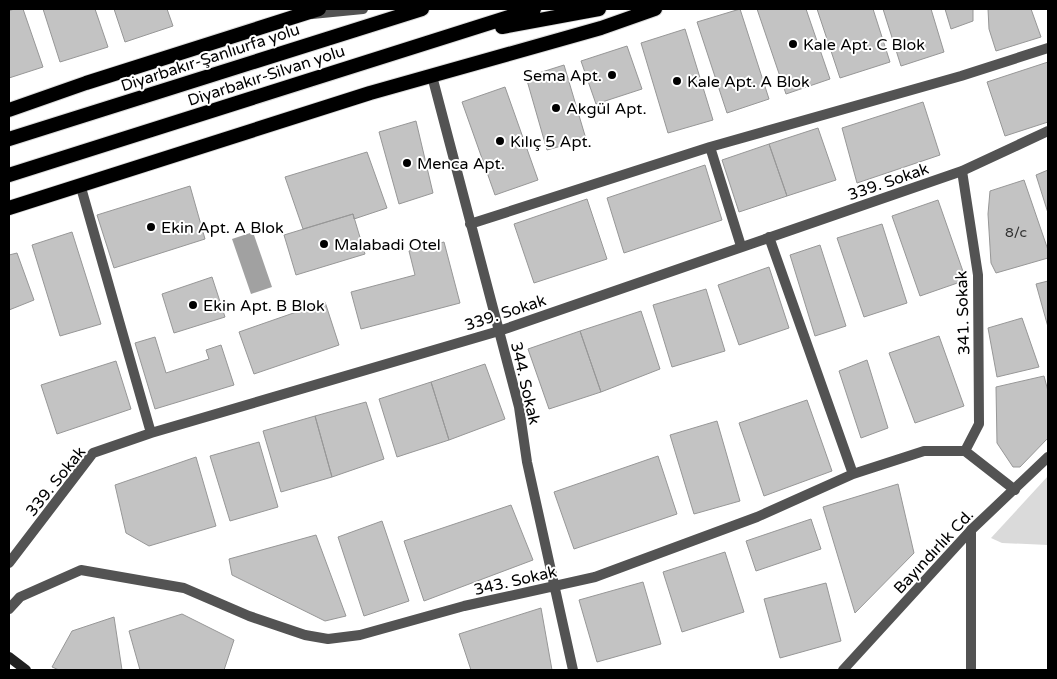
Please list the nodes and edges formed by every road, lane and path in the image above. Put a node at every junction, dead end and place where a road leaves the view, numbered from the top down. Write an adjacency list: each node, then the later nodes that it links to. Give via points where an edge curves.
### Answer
1 (319, 9): 7 (highway)
2 (363, 9): 7 (street)
3 (422, 9): 13 (highway, Diyarbakır-Şanlıurfa yolu)
4 (534, 9): 8 (highway, Diyarbakır-Silvan yolu)
5 (599, 9): 8 (highway)
6 (655, 9): 10 (highway, via 601,28)
7 (296, 16): 11 (highway)
8 (442, 38): 16 (highway, Diyarbakır-Silvan yolu)
9 (1048, 48): 14 (street)
10 (432, 76): 17 (highway); 19 (street, 344. Sokak)
11 (9, 110)
12 (1048, 131): 15 (street, 339. Sokak)
13 (9, 139)
14 (710, 147): 19 (street); 21 (street)
15 (962, 171): 20 (street, 339. Sokak); 24 (street, 341. Sokak, via 978,275 979,424)
16 (9, 175)
17 (80, 184): 18 (highway); 23 (street)
18 (9, 208)
19 (470, 224): 22 (street, 344. Sokak)
20 (768, 236): 21 (street, 339. Sokak); 26 (street)
21 (740, 246): 22 (street, 339. Sokak)
22 (499, 331): 23 (street, 339. Sokak); 30 (street, 344. Sokak, via 518,407)
23 (151, 434): 29 (street, 339. Sokak, via 93,453)
24 (966, 451): 26 (street, 343. Sokak, via 924,451); 27 (street)
25 (1048, 457): 27 (street, Bayındırlık Cd.)
26 (853, 474): 30 (street, 343. Sokak, via 757,517 595,577)
27 (1015, 490): 28 (street, Bayındırlık Cd.)
28 (971, 530): 35 (street, Bayındırlık Cd.); 36 (street)
29 (9, 563)
30 (553, 586): 31 (street, 343. Sokak, via 464,606 360,635 328,639 305,635 249,616 184,588 81,570 20,597); 34 (street, 344. Sokak)
31 (9, 609)
32 (9, 657): 33 (main road)
33 (26, 670)
34 (573, 670)
35 (843, 670)
36 (971, 670)

